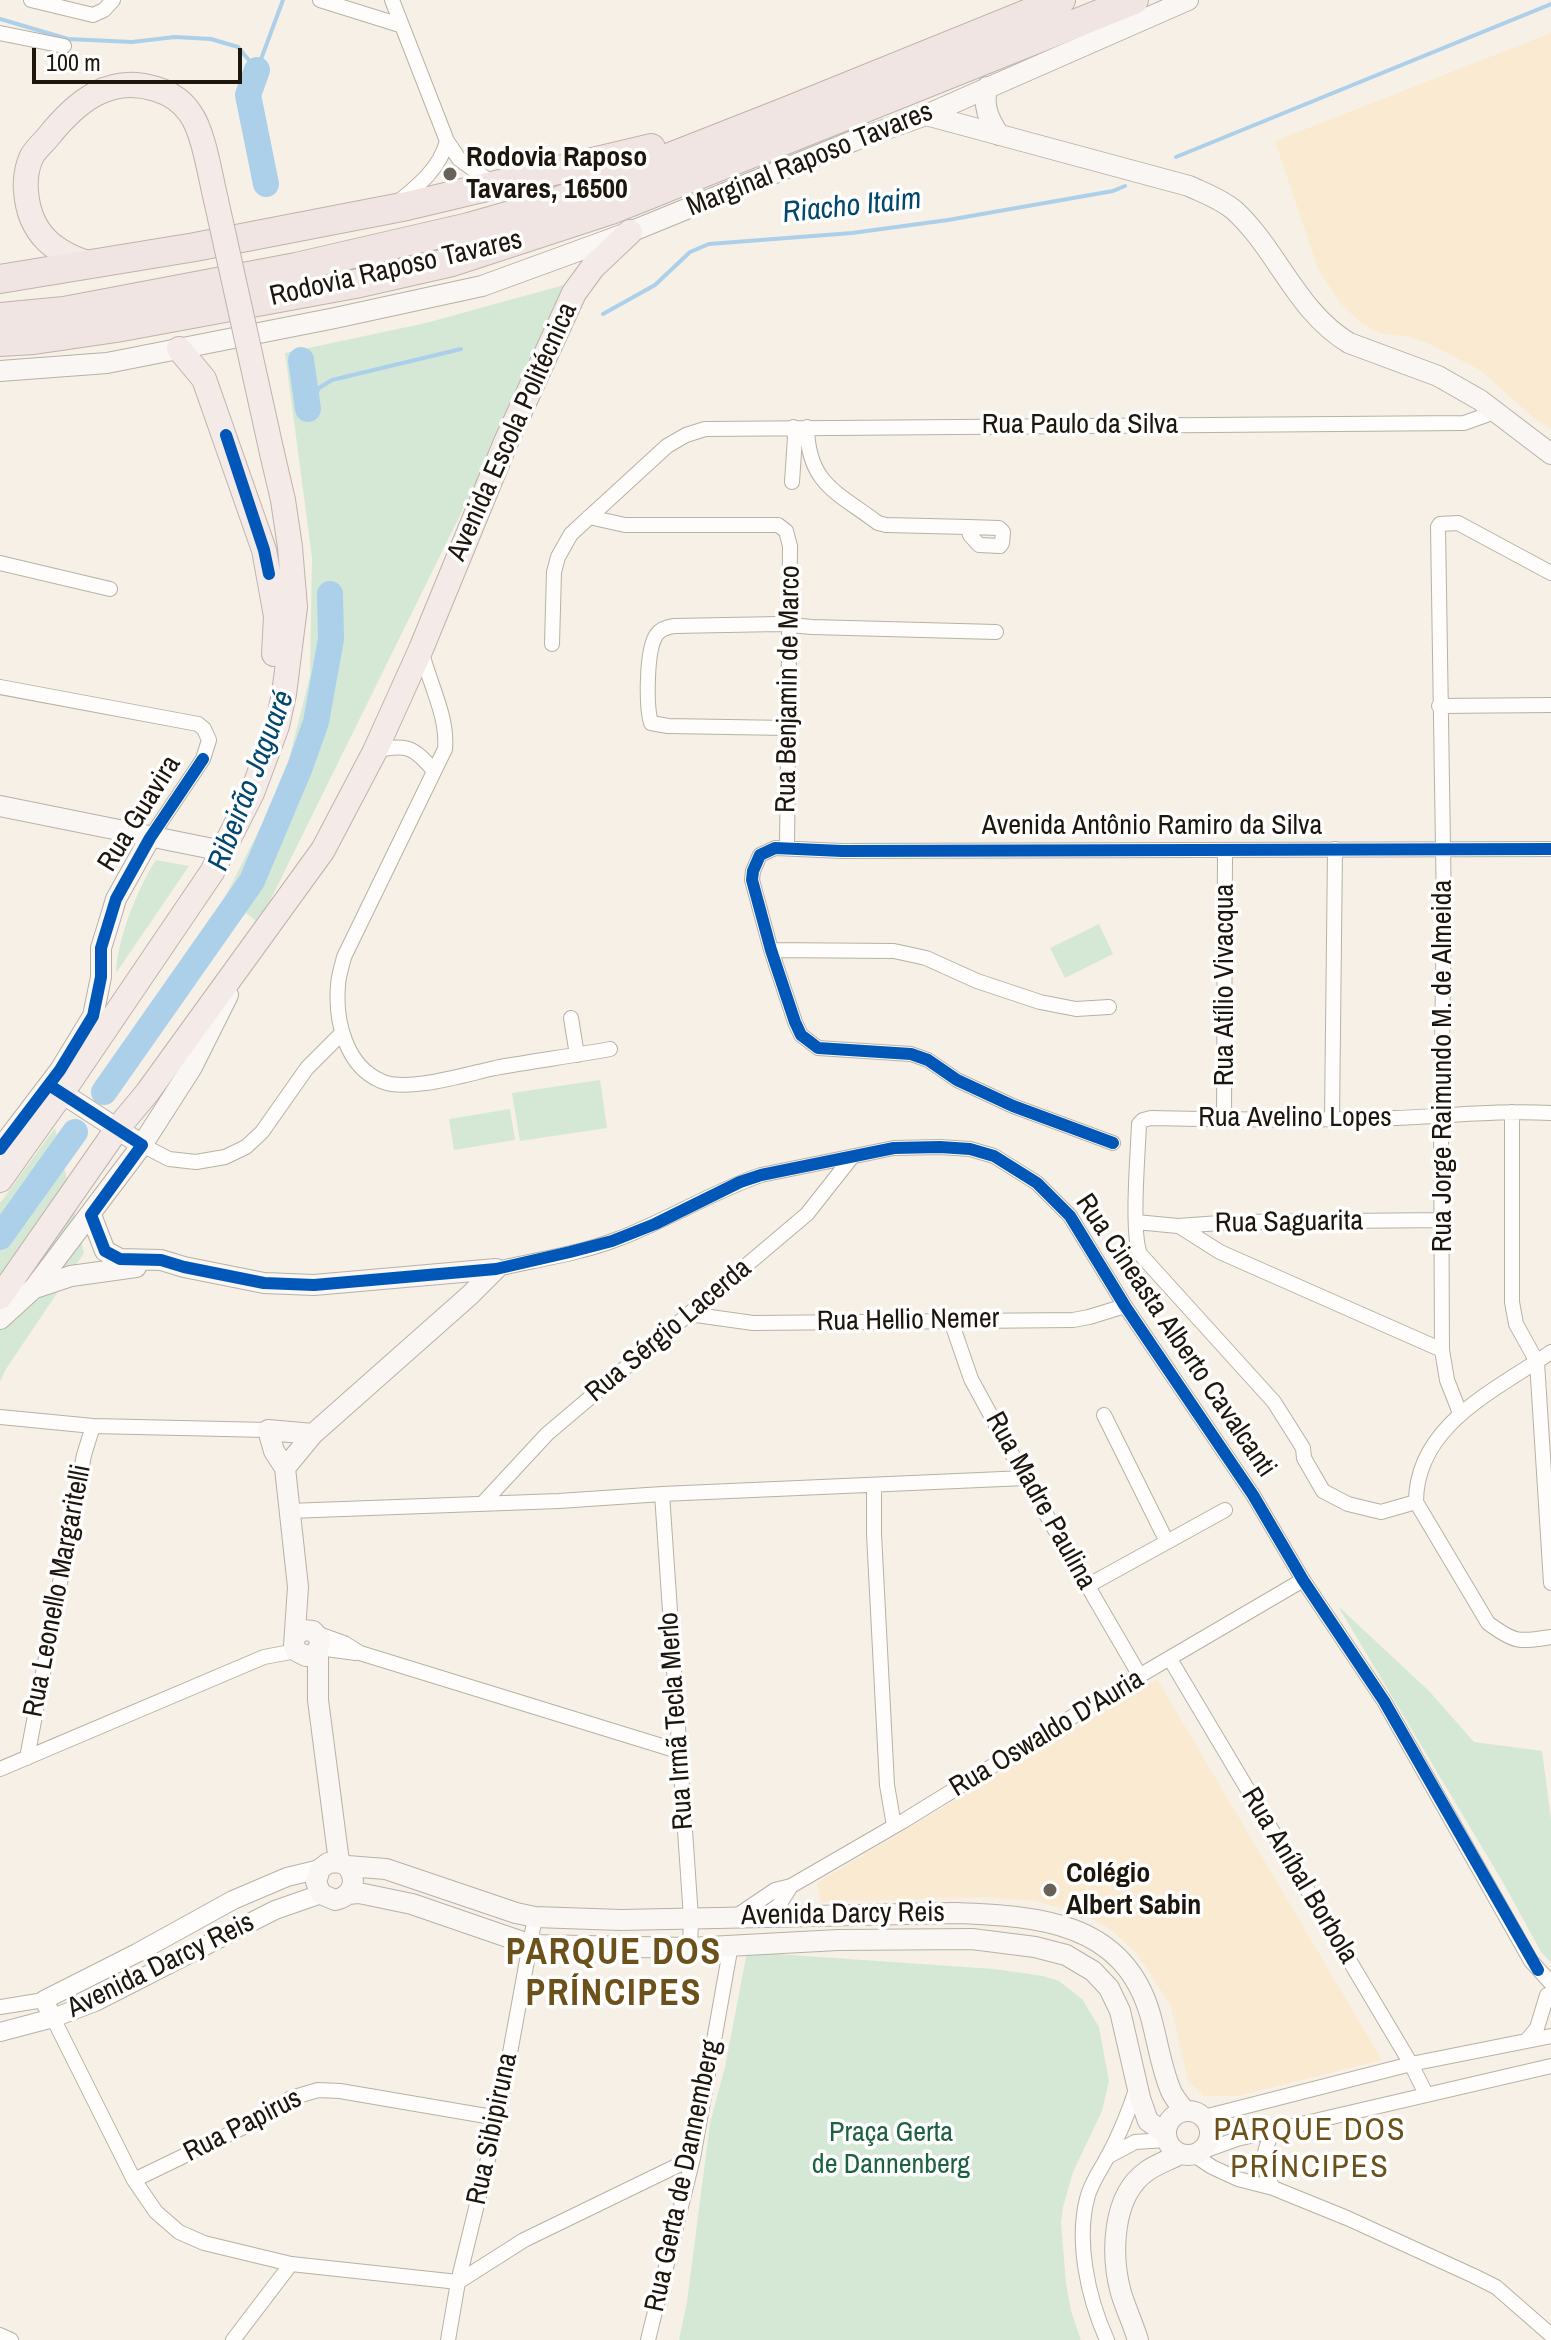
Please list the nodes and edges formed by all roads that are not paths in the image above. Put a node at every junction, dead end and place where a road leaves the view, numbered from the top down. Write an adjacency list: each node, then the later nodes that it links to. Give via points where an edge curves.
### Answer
1 (31, 0): 7 (street, via 93,15)
2 (320, 0): 8 (street)
3 (392, 0): 8 (street)
4 (1061, 0): 12 (highway, Rodovia Raposo Tavares)
5 (1134, 0): 22 (highway, Rodovia Raposo Tavares, via 611,210 452,262 116,328)
6 (1188, 0): 11 (main road, Marginal Raposo Tavares)
7 (109, 5)
8 (400, 25): 15 (street)
9 (0, 33): 10 (street)
10 (64, 46)
11 (987, 87): 13 (main road, Marginal Raposo Tavares); 14 (main road, via 985,107)
12 (787, 111): 16 (highway); 21 (highway, Rodovia Raposo Tavares, via 553,203 469,227 166,292)
13 (926, 115): 14 (main road); 18 (main road, Marginal Raposo Tavares)
14 (999, 135): 25 (main road, via 1189,186 1221,201 1249,227 1309,307 1339,337 1438,376)
15 (447, 141): 16 (street, via 459,159); 17 (street, via 436,167)
16 (495, 185): 17 (highway)
17 (393, 208): 19 (highway)
18 (630, 232): 23 (main road, Marginal Raposo Tavares, via 482,286); 37 (highway, Avenida Escola Politécnica, via 574,293)
19 (94, 265): 20 (highway); 41 (highway, bridge, via 52,247 34,227 25,180 32,157 61,120 91,95 117,84 169,93 190,113 202,141 290,547 295,607)
20 (0, 279)
21 (0, 317)
22 (0, 342)
23 (179, 349): 24 (main road, Marginal Raposo Tavares, via 107,363); 41 (highway, via 204,379 264,550 276,616 271,687)
24 (0, 371)
25 (1495, 412): 26 (street, Rua Paulo da Silva, via 1464,423); 27 (main road)
26 (800, 427): 28 (street); 29 (street, Rua Paulo da Silva, via 705,429 686,435); 30 (street, via 816,472 878,523)
27 (1551, 454)
28 (792, 482)
29 (589, 517): 34 (street, Rua Benjamin de Marco, via 625,525 778,525 790,546); 36 (street, Rua Paulo da Silva, via 558,557)
30 (968, 527)
31 (0, 563): 33 (street)
32 (1551, 573): 40 (street, Rua Jorge Raimundo M. de Almeida, via 1458,523 1440,524)
33 (110, 589)
34 (789, 626): 35 (street); 42 (street, Rua Benjamin de Marco); 42 (street, via 666,628 654,641 648,688 649,718 657,725)
35 (996, 632)
36 (552, 644)
37 (421, 649): 43 (highway, Avenida Escola Politécnica); 44 (street, via 447,736)
38 (0, 687): 46 (street, Rua Guavira, via 204,729 209,740 203,759)
39 (1551, 705): 40 (street)
40 (1439, 706): 49 (street, Rua Jorge Raimundo M. de Almeida)
41 (277, 726): 52 (highway)
42 (788, 728): 47 (street, Rua Benjamin de Marco)
43 (375, 751): 44 (street, via 412,749); 54 (highway, Avenida Escola Politécnica, via 323,850)
44 (434, 771): 57 (street, via 344,957 338,985)
45 (0, 806): 46 (main road)
46 (150, 838): 52 (main road); 60 (main road, Rua Guavira, via 113,909 101,948 93,1016)
47 (787, 848): 51 (street, Avenida Antônio Ramiro da Silva); 53 (street, Avenida Antônio Ramiro da Silva, via 766,851 757,859 752,880)
48 (1335, 849): 49 (street, Avenida Antônio Ramiro da Silva); 51 (street, Avenida Antônio Ramiro da Silva); 64 (street)
49 (1443, 849): 50 (street, Avenida Antônio Ramiro da Silva); 63 (street, Rua Jorge Raimundo M. de Almeida)
50 (1551, 849)
51 (1225, 850): 65 (street, Rua Atílio Vivacqua)
52 (223, 851): 60 (highway)
53 (771, 950): 55 (street, via 894,951 1040,1002 1076,1009); 68 (street, via 801,1035 818,1048 911,1054 1013,1106)
54 (251, 952): 66 (highway, Avenida Escola Politécnica, via 147,1093); 69 (main road, Avenida Escola Politécnica, via 192,1067)
55 (1109, 1007)
56 (571, 1018): 59 (street)
57 (342, 1033): 59 (street, via 354,1059 369,1073 399,1085); 69 (street, via 307,1068 246,1147 196,1162 169,1159)
58 (610, 1049): 59 (street)
59 (577, 1055)
60 (63, 1094): 66 (main road); 67 (main road, Rua Guavira); 72 (highway)
61 (1512, 1112): 62 (street, Rua Avelino Lopes); 63 (street, Rua Avelino Lopes); 87 (street, via 1512,1302 1516,1324)
62 (1551, 1113)
63 (1441, 1115): 64 (street, Rua Avelino Lopes); 74 (street, Rua Jorge Raimundo M. de Almeida)
64 (1332, 1119): 65 (street, Rua Avelino Lopes)
65 (1224, 1120): 75 (street, Rua Avelino Lopes, via 1151,1118 1139,1124)
66 (112, 1125): 69 (main road); 71 (main road, via 123,1148); 80 (highway, Avenida Escola Politécnica)
67 (2, 1143)
68 (1113, 1143)
69 (142, 1145): 71 (main road, Avenida Escola Politécnica)
70 (852, 1157): 78 (street, Rua Cineasta Alberto Cavalcanti, via 761,1175 612,1241); 81 (street, Rua Cineasta Alberto Cavalcanti, via 912,1146 970,1149 994,1156 1037,1183 1065,1209); 82 (street, Rua Sérgio Lacerda, via 807,1214)
71 (121, 1173): 73 (main road, Avenida Escola Politécnica)
72 (0, 1180)
73 (91, 1215): 77 (main road, Rua Cineasta Alberto Cavalcanti, via 105,1251 120,1259 161,1260); 79 (main road, Avenida Escola Politécnica)
74 (1443, 1220): 76 (street, Rua Saguarita); 85 (street, Rua Jorge Raimundo M. de Almeida)
75 (1136, 1222): 76 (street, Rua Saguarita); 98 (street, via 1140,1254 1274,1402 1323,1491 1381,1512)
76 (1178, 1226): 85 (street, via 1220,1252)
77 (184, 1267): 78 (main road, Rua Cineasta Alberto Cavalcanti, via 288,1285); 79 (main road, Rua Cineasta Alberto Cavalcanti, via 134,1267 71,1276)
78 (496, 1269): 93 (main road)
79 (34, 1288): 83 (main road, Avenida Escola Politécnica)
80 (0, 1297)
81 (1125, 1306): 84 (street, Rua Hellio Nemer, via 1073,1320); 103 (street, Rua Cineasta Alberto Cavalcanti, via 1253,1495)
82 (689, 1314): 84 (street, Rua Hellio Nemer, via 753,1323); 99 (street, Rua Sérgio Lacerda, via 547,1434)
83 (0, 1319)
84 (951, 1321): 95 (street, Rua Madre Paulina, via 971,1379)
85 (1442, 1350): 88 (street, Rua Jorge Raimundo M. de Almeida)
86 (1551, 1352): 87 (street)
87 (1537, 1362): 88 (street); 104 (street)
88 (1460, 1413): 98 (street, via 1434,1441 1423,1463)
89 (1104, 1415): 102 (street)
90 (0, 1417): 91 (street)
91 (93, 1426): 92 (street); 111 (street, Rua Leonello Margaritelli)
92 (268, 1430): 93 (main road); 94 (main road)
93 (313, 1434): 94 (main road)
94 (285, 1468): 101 (main road)
95 (1025, 1478): 96 (street); 105 (street, Rua Madre Paulina)
96 (874, 1485): 97 (street); 113 (street, via 887,1785)
97 (662, 1494): 99 (street); 110 (street, Rua Irmã Tecla Merlo)
98 (1416, 1502): 106 (street, via 1488,1623 1520,1642)
99 (483, 1503): 101 (street)
100 (1225, 1510): 102 (street)
101 (289, 1511): 107 (main road)
102 (1167, 1542): 105 (street)
103 (1303, 1580): 108 (street, Rua Oswaldo D'Auria); 127 (street, Rua Cineasta Alberto Cavalcanti, via 1384,1701)
104 (1551, 1583)
105 (1087, 1586): 109 (street, Rua Madre Paulina)
106 (1551, 1637)
107 (308, 1643): 110 (street, via 360,1653); 111 (street); 114 (main road)
108 (1170, 1659): 109 (street, Rua Oswaldo D'Auria); 135 (street, Rua Aníbal Borbola)
109 (1140, 1676): 113 (street, Rua Oswaldo D'Auria)
110 (678, 1751): 121 (street, Rua Irmã Tecla Merlo)
111 (27, 1758): 112 (street)
112 (0, 1769)
113 (894, 1826): 115 (street, Rua Oswaldo D'Auria)
114 (335, 1866): 116 (main road, via 316,1882); 117 (main road, via 352,1872); 118 (main road, Avenida Darcy Reis, via 386,1869); 125 (street, Avenida Darcy Reis, via 287,1877 233,1900)
115 (791, 1886): 119 (street, Rua Oswaldo D'Auria, via 775,1890); 120 (street, Rua Oswaldo D'Auria)
116 (321, 1894): 117 (main road, via 335,1900); 126 (street, Avenida Darcy Reis, via 275,1910)
117 (348, 1894): 122 (main road, Avenida Darcy Reis, via 412,1904)
118 (535, 1917): 121 (main road, Avenida Darcy Reis); 122 (street, Rua Sibipiruna)
119 (735, 1917): 120 (main road, Avenida Darcy Reis); 121 (main road, Avenida Darcy Reis); 123 (main road, Rua Gerta de Dannemberg)
120 (763, 1917): 138 (main road, Avenida Darcy Reis, via 998,1914 1084,1933 1109,1948 1131,1972 1144,1995 1171,2092)
121 (691, 1918): 124 (street, Rua Irmã Tecla Merlo)
122 (531, 1945): 124 (main road, Avenida Darcy Reis); 139 (street, Rua Sibipiruna)
123 (731, 1945): 124 (main road, Avenida Darcy Reis); 136 (main road, Avenida Darcy Reis, via 972,1939 1066,1955 1109,1988); 143 (street, Rua Gerta de Dannemberg)
124 (690, 1948)
125 (122, 1961): 126 (street, via 115,1977); 128 (street, Avenida Darcy Reis)
126 (117, 1991): 130 (street, Avenida Darcy Reis)
127 (1550, 1993): 133 (street)
128 (44, 2000): 129 (street, Avenida Darcy Reis); 130 (street)
129 (0, 2007)
130 (53, 2018): 131 (street, Avenida Darcy Reis); 144 (street)
131 (0, 2032)
132 (1551, 2036): 133 (street)
133 (1527, 2040): 135 (street)
134 (1551, 2063): 137 (street)
135 (1411, 2064): 137 (street, Rua Aníbal Borbola); 138 (street)
136 (1138, 2084): 141 (main road, Avenida Darcy Reis, via 1148,2121); 142 (street)
137 (1426, 2094): 140 (street)
138 (1195, 2114): 141 (main road, via 1169,2121); 141 (main road, via 1211,2131 1210,2139)
139 (498, 2118): 144 (street, Rua Papirus, via 318,2090 291,2098 250,2124); 147 (street, Rua Sibipiruna)
140 (1273, 2130): 141 (street); 145 (street, via 1263,2160)
141 (1181, 2147): 142 (street, via 1135,2142); 145 (street, via 1238,2179); 155 (main road, via 1145,2172 1121,2209 1116,2260)
142 (1107, 2157): 154 (street, via 1089,2194 1084,2229 1096,2313)
143 (693, 2158): 147 (street, via 524,2240); 153 (street, Rua Gerta de Dannemberg)
144 (134, 2180): 146 (street, via 156,2212 179,2232)
145 (1273, 2188): 149 (street, via 1496,2287)
146 (291, 2264): 147 (street); 151 (street)
147 (458, 2282): 152 (street, Rua Sibipiruna)
148 (0, 2335): 150 (street)
149 (1551, 2335)
150 (11, 2340)
151 (233, 2340)
152 (448, 2340)
153 (648, 2340)
154 (1107, 2340)
155 (1138, 2340)

